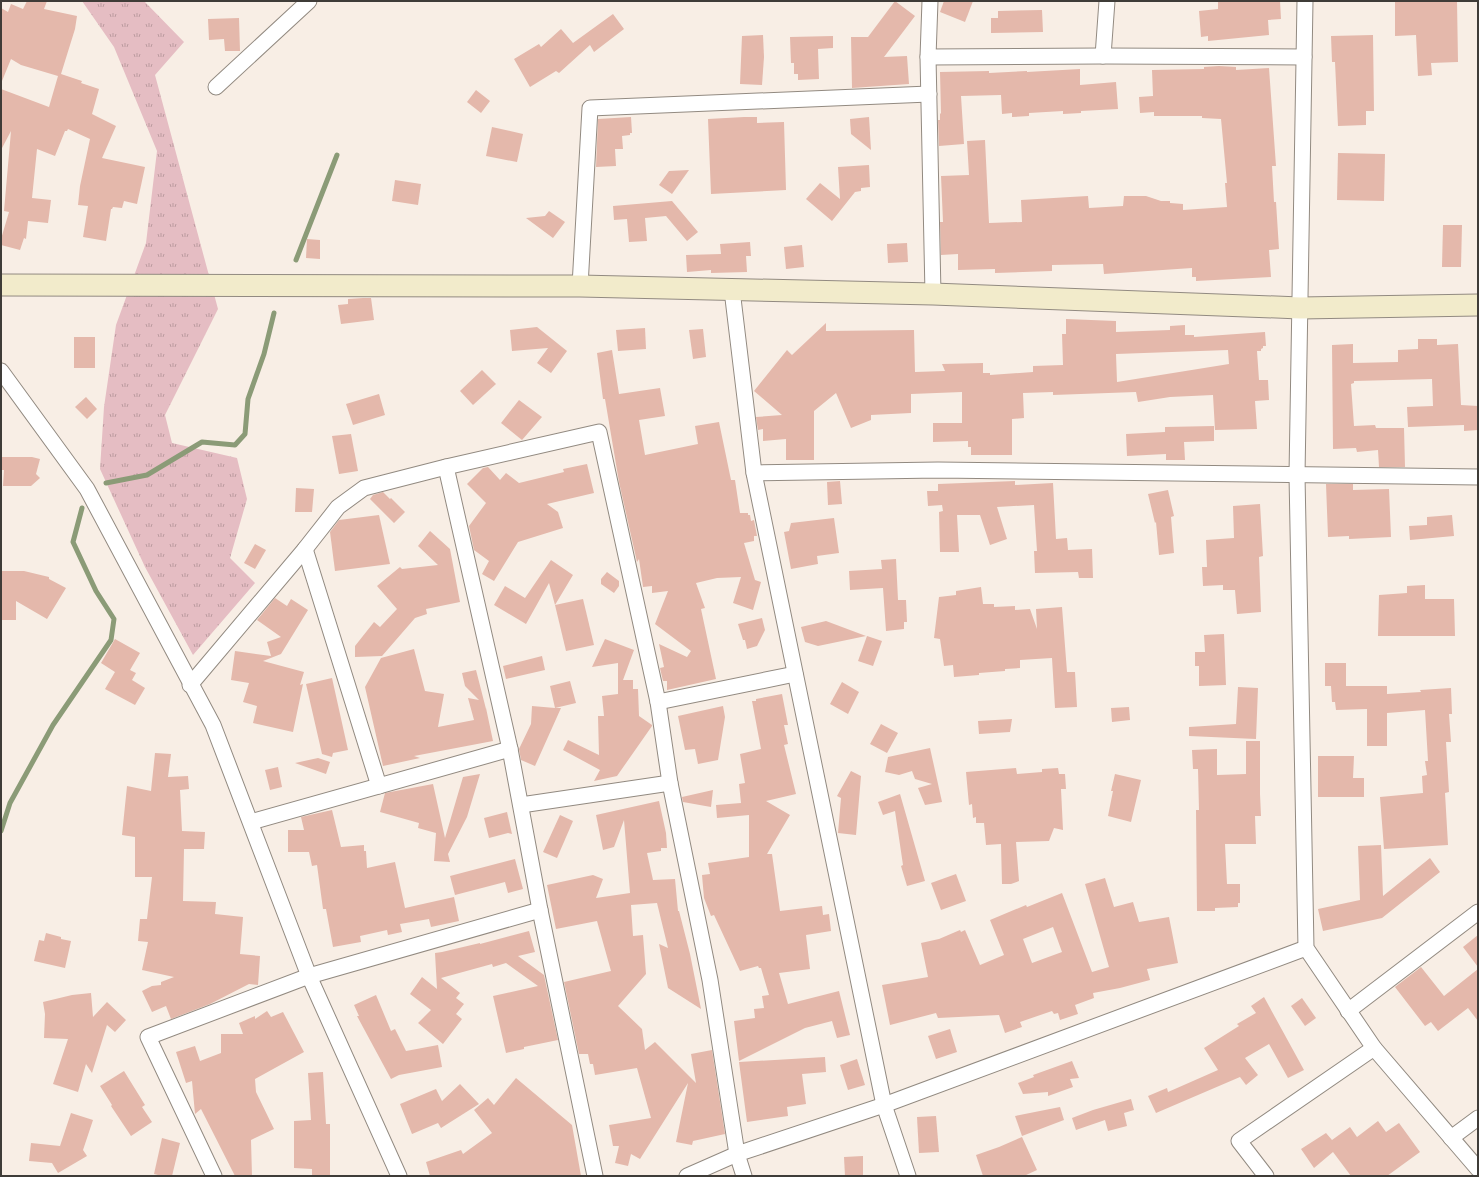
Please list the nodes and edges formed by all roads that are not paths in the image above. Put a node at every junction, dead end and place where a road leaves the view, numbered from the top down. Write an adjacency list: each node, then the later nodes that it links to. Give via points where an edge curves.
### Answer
1 (309, 1): 8 (street)
2 (930, 1): 6 (street)
3 (1107, 1): 5 (street)
4 (1304, 1): 7 (street)
5 (1103, 56): 6 (street); 7 (street)
6 (928, 57): 9 (street)
7 (1304, 57): 15 (street)
8 (216, 87)
9 (929, 94): 11 (street, via 590,108); 13 (street)
10 (1, 285): 11 (street)
11 (580, 286): 12 (street)
12 (732, 290): 13 (street); 18 (street)
13 (933, 294): 15 (street)
14 (1478, 306): 15 (street)
15 (1300, 308): 19 (street)
16 (1, 371): 23 (street, via 87,489)
17 (446, 467): 21 (street, via 364,488 338,507); 24 (street, via 599,432); 25 (street)
18 (754, 473): 19 (street, via 938,470); 22 (street)
19 (1297, 475): 20 (street); 32 (street)
20 (1478, 477)
21 (305, 549): 23 (street); 27 (street)
22 (795, 674): 24 (street); 36 (street)
23 (190, 685): 29 (street, via 213,725)
24 (658, 702): 26 (street)
25 (510, 749): 27 (street); 28 (street)
26 (670, 783): 28 (street); 39 (street, via 710,980)
27 (379, 786): 29 (street)
28 (521, 805): 30 (street)
29 (250, 822): 33 (street)
30 (540, 910): 33 (street); 43 (street)
31 (1478, 912): 34 (street)
32 (1306, 948): 34 (street); 36 (street)
33 (309, 976): 41 (street, via 148,1037); 42 (street)
34 (1348, 1011): 35 (street)
35 (1374, 1048): 38 (street); 47 (street, via 1239,1141)
36 (884, 1105): 39 (street); 46 (street)
37 (1478, 1118): 38 (street)
38 (1451, 1138): 40 (street)
39 (737, 1154): 44 (street); 45 (street)
40 (1478, 1169)
41 (214, 1176)
42 (399, 1176)
43 (595, 1176)
44 (687, 1176)
45 (744, 1176)
46 (908, 1176)
47 (1266, 1176)

